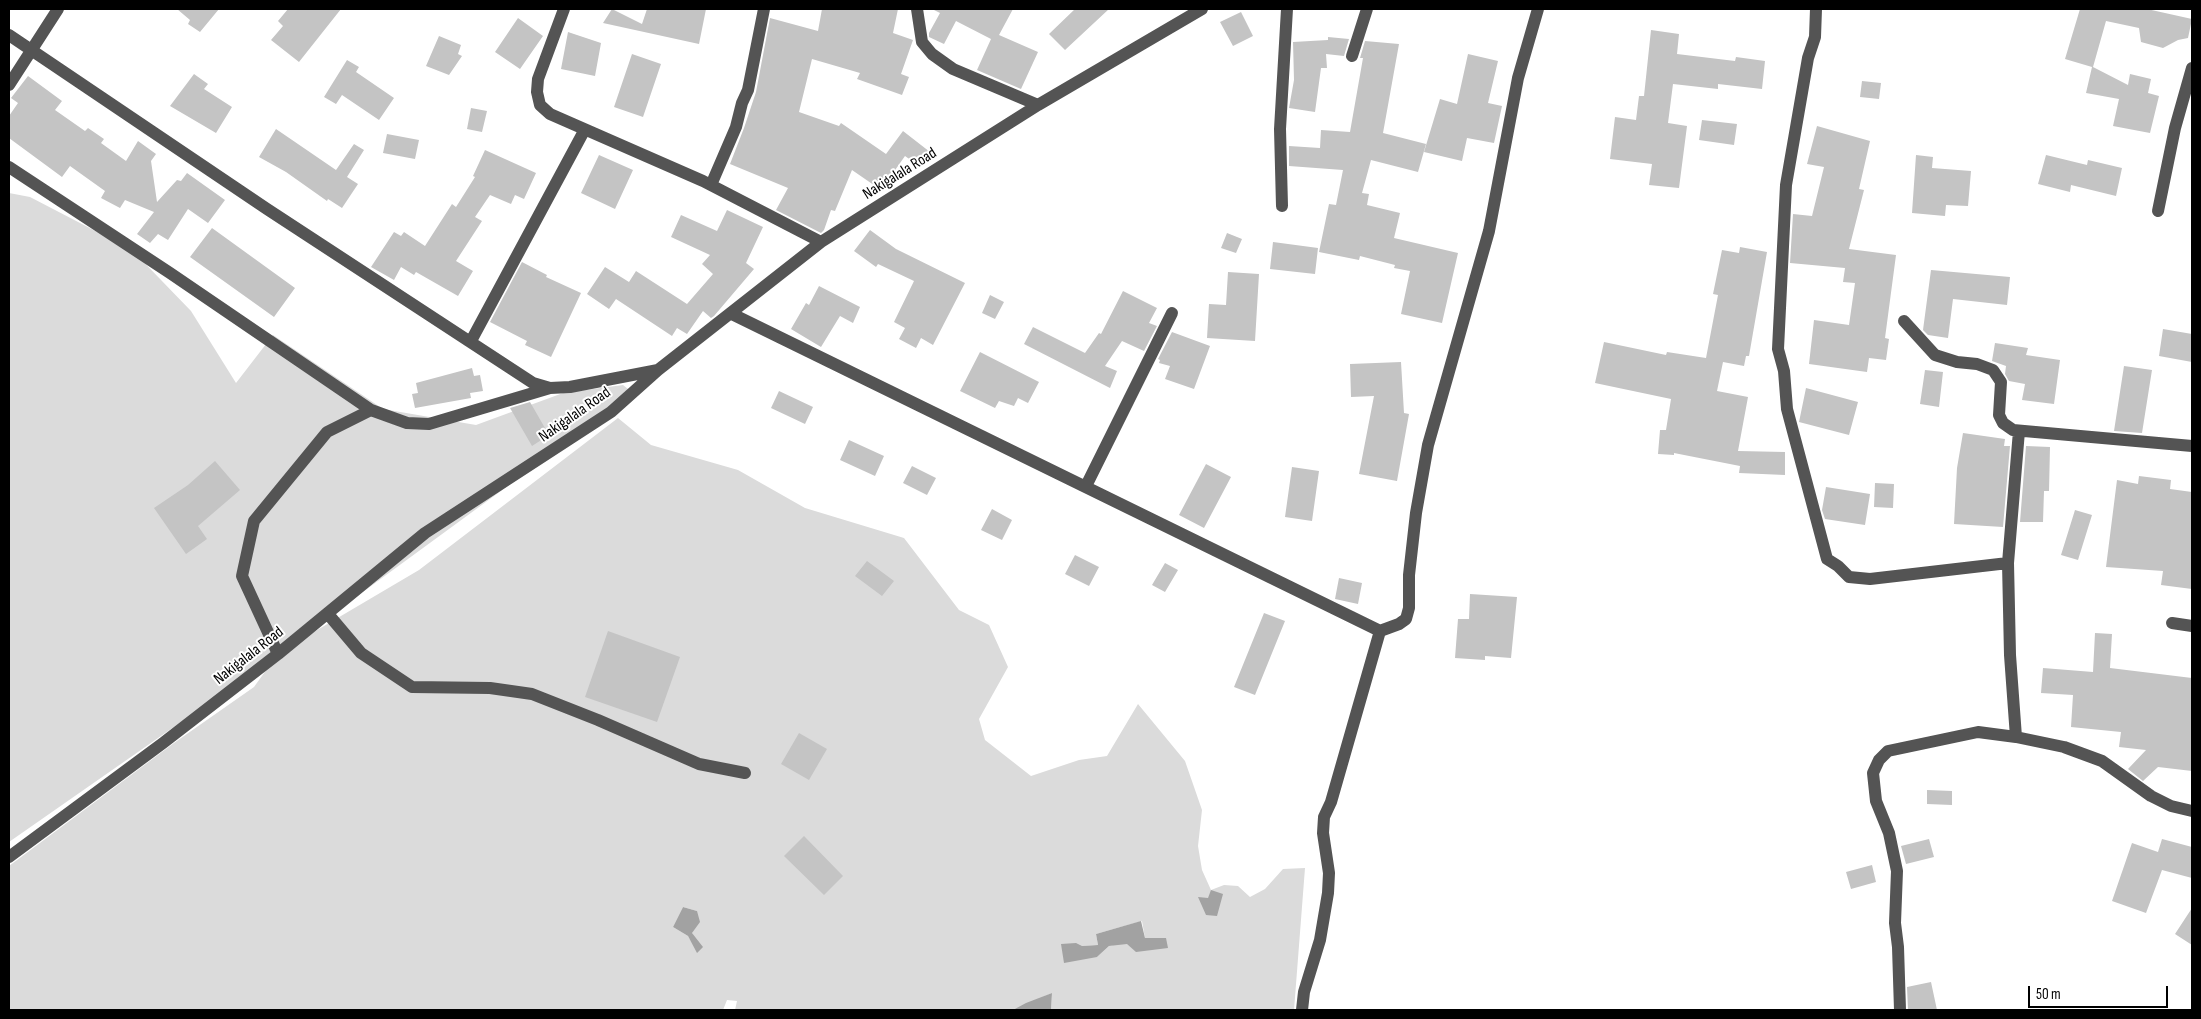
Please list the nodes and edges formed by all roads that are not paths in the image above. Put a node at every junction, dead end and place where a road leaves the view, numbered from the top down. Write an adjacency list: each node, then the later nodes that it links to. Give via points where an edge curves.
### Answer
1 (58, 9): 11 (street)
2 (564, 9): 16 (street, via 537,92 540,105 550,114)
3 (764, 9): 18 (street, via 748,90)
4 (917, 9): 15 (street, via 922,42 932,54 953,69)
5 (1202, 9): 15 (street, Nakigalala Road)
6 (1287, 9): 19 (street, via 1280,129)
7 (1366, 9): 12 (street)
8 (1538, 9): 36 (street, via 1518,78 1488,230 1428,445 1416,513 1409,608 1406,619)
9 (1816, 9): 32 (street, via 1815,37 1808,58 1786,185 1778,348 1784,371 1787,409 1827,559 1848,577 1870,579)
10 (9, 35): 11 (street)
11 (33, 50): 14 (street); 25 (street, via 267,209)
12 (1352, 56)
13 (2192, 68): 20 (street, via 2175,128)
14 (9, 85)
15 (1038, 105): 21 (street, Nakigalala Road)
16 (584, 131): 18 (street); 25 (street)
17 (9, 167): 28 (street)
18 (711, 186): 21 (street)
19 (1282, 206)
20 (2158, 211)
21 (821, 242): 23 (street, Nakigalala Road)
22 (1172, 313): 31 (street)
23 (732, 314): 26 (street, Nakigalala Road); 31 (street)
24 (1904, 320): 29 (street, via 1936,355 1993,370 2000,382 1999,415 2003,423)
25 (471, 341): 27 (street, via 533,383)
26 (658, 370): 27 (street); 33 (street, Nakigalala Road, via 611,412 425,532)
27 (550, 388): 28 (street, via 429,424 407,423)
28 (371, 410): 37 (street, via 328,432 254,521 242,576)
29 (2019, 431): 30 (street); 32 (street)
30 (2192, 446)
31 (1086, 486): 36 (street)
32 (2008, 563): 38 (street)
33 (328, 614): 37 (street, Nakigalala Road); 39 (street, via 361,653 412,687 490,688 532,694 699,764)
34 (2172, 623): 35 (street)
35 (2192, 626)
36 (1380, 631): 42 (street, via 1324,817 1328,893)
37 (278, 654): 41 (street, Nakigalala Road)
38 (2016, 737): 40 (street, via 2064,747 2102,761 2151,796 2171,806); 43 (street, via 1978,732 1888,751 1879,760 1874,773 1876,801 1889,833 1897,871 1895,922)
39 (744, 773)
40 (2192, 811)
41 (9, 857)
42 (1302, 1010)
43 (1900, 1010)

